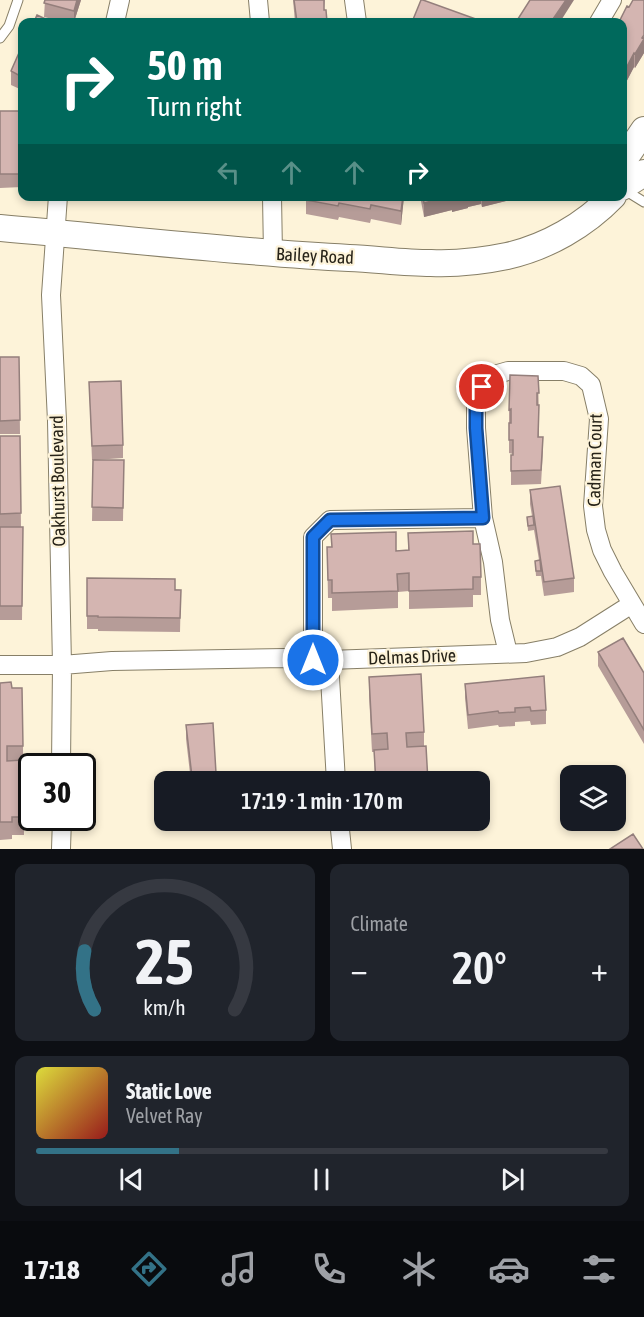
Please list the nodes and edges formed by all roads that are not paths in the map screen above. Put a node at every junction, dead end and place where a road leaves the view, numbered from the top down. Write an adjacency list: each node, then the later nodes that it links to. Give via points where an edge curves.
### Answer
1 (18, 0): 10 (lane)
2 (120, 0): 6 (street)
3 (258, 0): 7 (street)
4 (354, 0): 8 (street)
5 (612, 0): 9 (street)
6 (116, 18)
7 (260, 18)
8 (356, 18)
9 (601, 18)
10 (0, 38)
11 (644, 130): 12 (street)
12 (627, 154)
13 (644, 173): 14 (street)
14 (627, 185)
15 (627, 191): 19 (lane)
16 (58, 201): 21 (street, Oakhurst Boulevard)
17 (272, 201): 22 (street)
18 (608, 201): 22 (street, Bailey Road, via 546,243 508,255 431,263)
19 (644, 202)
20 (0, 228): 21 (street, Bailey Road)
21 (55, 233): 22 (street, Bailey Road); 29 (street, Oakhurst Boulevard, via 51,296)
22 (273, 254)
23 (483, 518): 24 (street, Cadman Court, via 476,428 476,399 482,387 494,375 507,371 564,371 581,376 591,385 599,419 593,506 596,530 602,550); 26 (street, Cadman Court); 27 (street, via 330,520 313,537)
24 (632, 604): 25 (street, Cadman Court); 26 (street, Delmas Drive, via 557,647)
25 (644, 624)
26 (508, 653): 27 (street, Delmas Drive)
27 (321, 660): 29 (street, Delmas Drive, via 111,661); 31 (street)
28 (0, 665): 29 (street, Delmas Drive)
29 (62, 665): 30 (street, Oakhurst Boulevard)
30 (62, 753)
31 (335, 771)
32 (62, 831): 34 (street)
33 (340, 831): 35 (street)
34 (61, 849)
35 (342, 849)

